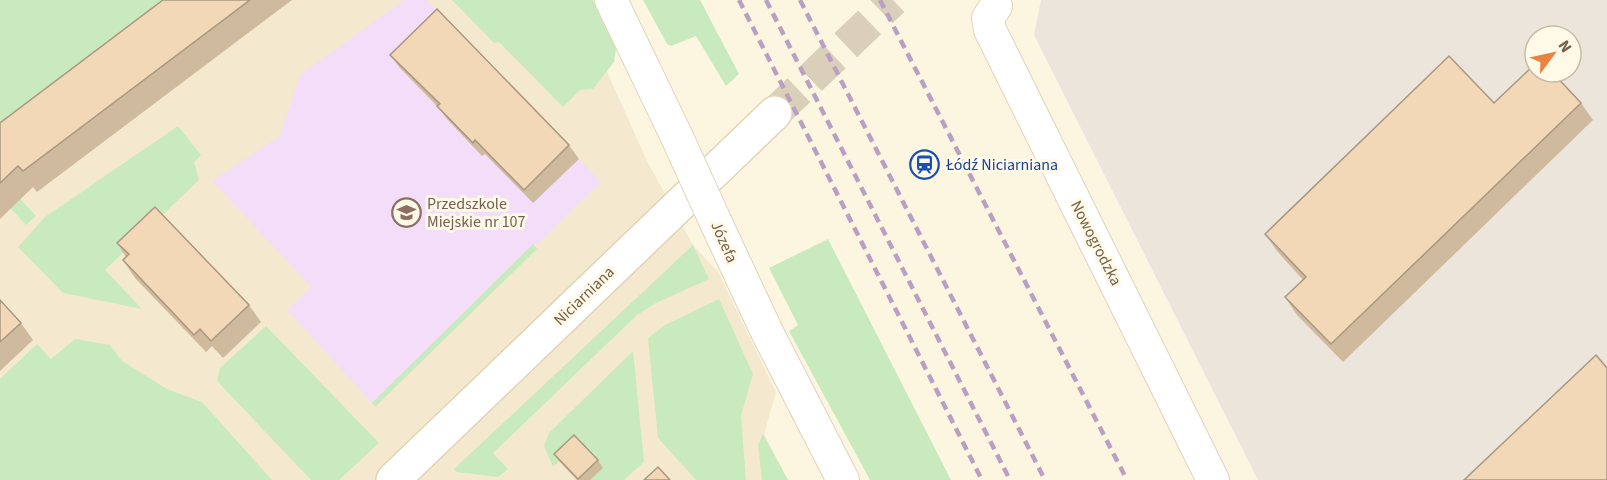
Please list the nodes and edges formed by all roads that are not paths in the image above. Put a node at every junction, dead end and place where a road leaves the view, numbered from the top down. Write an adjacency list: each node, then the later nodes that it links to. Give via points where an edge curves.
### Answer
1 (611, 0): 5 (street, Józefa, bridge, via 772,342)
2 (996, 6): 6 (street, Nowogrodzka, via 988,18 990,30)
3 (775, 113): 4 (street, Niciarniana)
4 (393, 480)
5 (843, 480)
6 (1213, 480)

